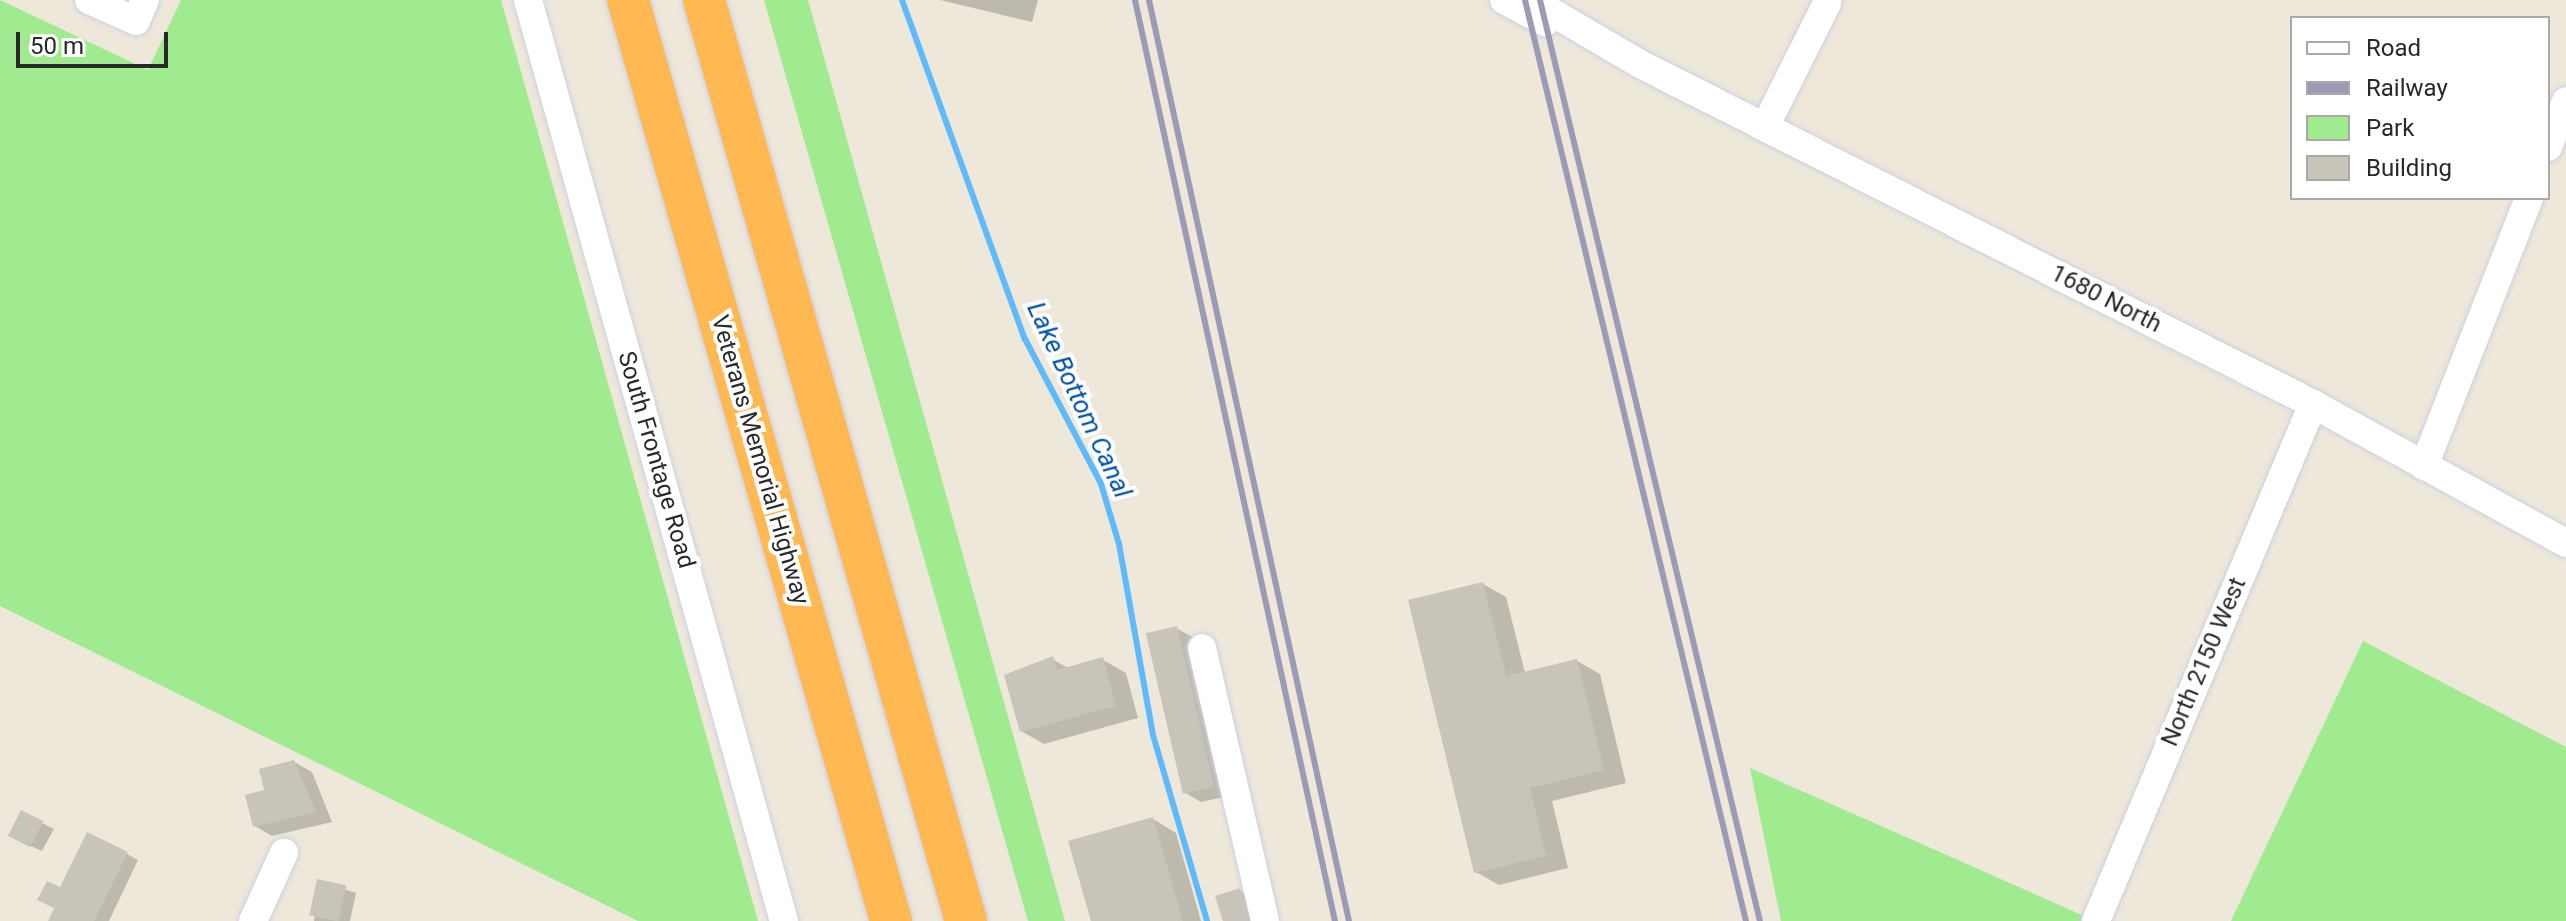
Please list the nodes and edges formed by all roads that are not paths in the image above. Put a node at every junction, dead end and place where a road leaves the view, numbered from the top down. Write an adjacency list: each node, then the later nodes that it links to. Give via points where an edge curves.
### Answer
1 (89, 0): 2 (street, via 136,21)
2 (145, 0)
3 (528, 0): 20 (street, South Frontage Road)
4 (628, 0): 21 (highway, Veterans Memorial Highway)
5 (704, 0): 22 (highway)
6 (1504, 0): 9 (street, 1680 North, via 1607,55)
7 (1531, 0): 9 (street, 1680 North)
8 (1827, 3): 11 (street)
9 (1640, 64): 11 (street, 1680 North)
10 (2566, 101): 12 (street)
11 (1765, 127): 14 (street, 1680 North)
12 (2550, 142)
13 (2528, 200): 15 (street)
14 (2313, 404): 15 (street, 1680 North); 24 (street, North 2150 West)
15 (2424, 466): 16 (street, 1680 North)
16 (2566, 543)
17 (1202, 648): 23 (street)
18 (284, 853): 19 (street)
19 (253, 921)
20 (784, 921)
21 (891, 921)
22 (966, 921)
23 (1265, 921)
24 (2096, 921)

